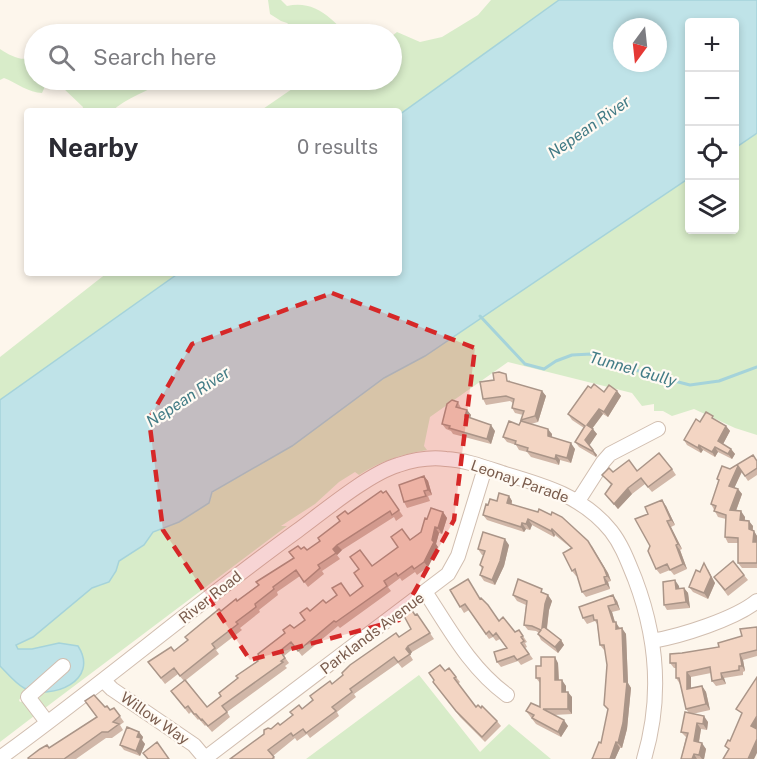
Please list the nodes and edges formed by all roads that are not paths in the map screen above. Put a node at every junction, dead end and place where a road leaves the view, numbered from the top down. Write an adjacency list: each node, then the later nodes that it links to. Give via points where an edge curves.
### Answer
1 (657, 429): 4 (street, via 610,454)
2 (432, 459): 3 (street, Leonay Parade); 9 (street, River Road, via 399,464 370,479)
3 (485, 468): 4 (street, Leonay Parade); 5 (street, Parklands Avenue, via 456,561 448,574)
4 (578, 501): 7 (street, Leonay Parade, via 599,518 621,547 638,588)
5 (426, 593): 10 (street, via 485,678); 13 (street, Parklands Avenue)
6 (757, 601): 7 (street, via 736,614)
7 (652, 641): 14 (street, Leonay Parade, via 656,694)
8 (63, 666): 11 (street, via 24,699)
9 (103, 680): 11 (street, River Road); 13 (street, Willow Way, via 194,745)
10 (507, 695)
11 (47, 722): 12 (street, River Road)
12 (0, 758)
13 (204, 759)
14 (644, 759)

